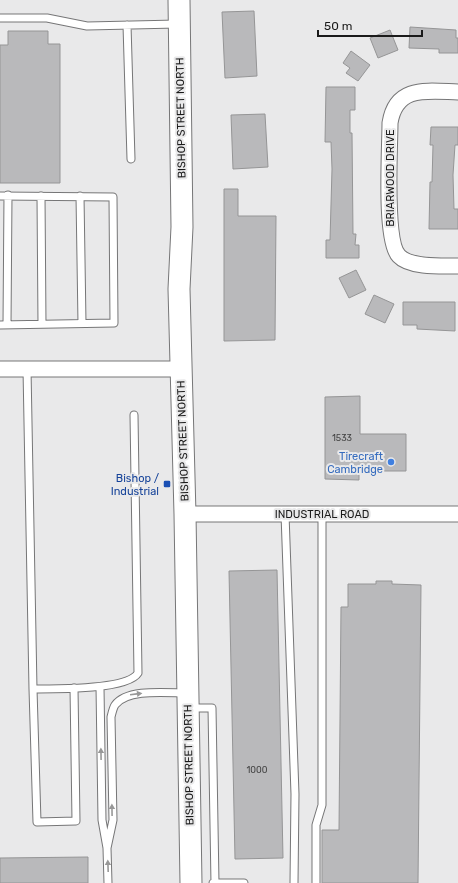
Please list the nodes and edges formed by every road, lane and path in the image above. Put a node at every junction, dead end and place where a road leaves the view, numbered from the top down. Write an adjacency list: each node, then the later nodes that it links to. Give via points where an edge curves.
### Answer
1 (179, 0): 3 (main road, BISHOP STREET NORTH)
2 (0, 18): 4 (lane, via 47,18 87,26)
3 (180, 24): 4 (lane); 16 (main road, BISHOP STREET NORTH)
4 (127, 25): 6 (lane)
5 (458, 92): 10 (street, BRIARWOOD DRIVE, via 421,91 409,94 399,100 392,111 390,221 392,243 399,257 416,264)
6 (132, 159)
7 (4, 195): 8 (lane); 13 (lane)
8 (41, 196): 9 (lane); 12 (lane)
9 (80, 196): 11 (lane); 11 (lane, via 113,197 114,323)
10 (458, 266)
11 (82, 323): 12 (lane)
12 (42, 324): 13 (lane)
13 (4, 325)
14 (0, 369): 15 (street)
15 (27, 369): 16 (street); 24 (lane)
16 (181, 369): 18 (main road, BISHOP STREET NORTH)
17 (134, 415): 22 (lane, via 138,673 136,677)
18 (185, 514): 19 (street, INDUSTRIAL ROAD); 25 (main road, BISHOP STREET NORTH)
19 (285, 514): 20 (street, INDUSTRIAL ROAD); 31 (lane, via 295,794)
20 (322, 514): 21 (street, INDUSTRIAL ROAD); 32 (lane, via 322,805 316,825)
21 (458, 514)
22 (100, 687): 23 (lane); 26 (lane, one-way to 22, via 102,820)
23 (74, 688): 24 (lane); 24 (lane, via 76,821 37,822)
24 (33, 690)
25 (188, 700): 26 (lane, one-way to 25, via 113,820 111,717 114,705 123,697 133,694); 28 (main road, BISHOP STREET NORTH); 29 (lane, via 212,708)
26 (107, 848): 27 (lane, one-way to 26)
27 (108, 883)
28 (191, 883)
29 (215, 883): 30 (lane)
30 (244, 883)
31 (294, 883)
32 (316, 883)

